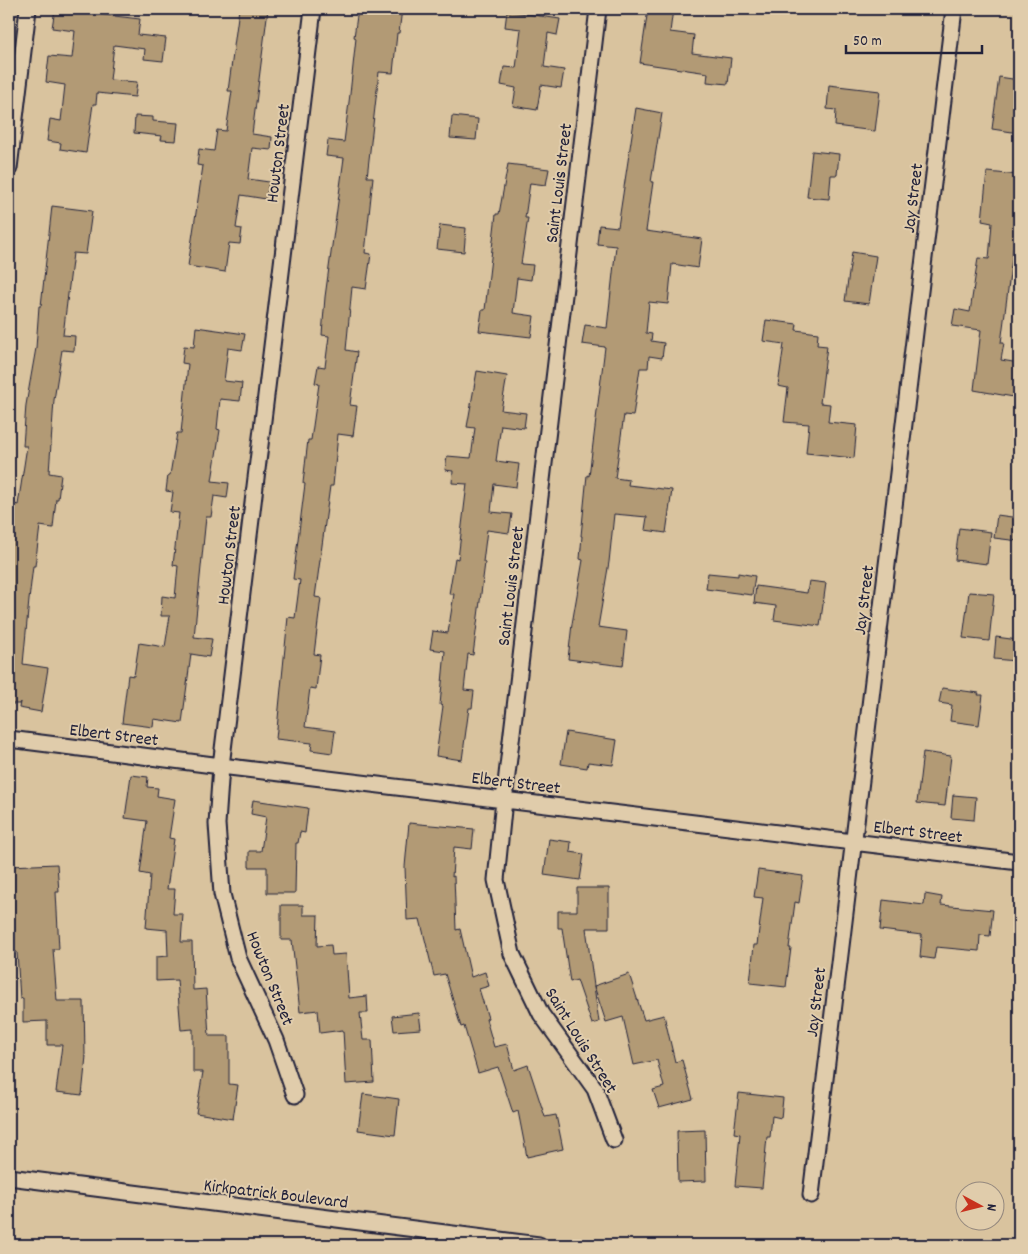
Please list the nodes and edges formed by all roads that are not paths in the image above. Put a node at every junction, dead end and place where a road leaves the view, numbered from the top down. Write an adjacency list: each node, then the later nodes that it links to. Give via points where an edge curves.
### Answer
1 (28, 9): 5 (street)
2 (313, 9): 7 (street, Howton Street)
3 (598, 9): 8 (street, Saint Louis Street)
4 (954, 9): 9 (street, Jay Street)
5 (9, 168)
6 (9, 739): 7 (street, Elbert Street)
7 (221, 766): 8 (street, Elbert Street); 11 (street, Howton Street, via 216,824 222,894 238,958 276,1040)
8 (504, 800): 9 (street, Elbert Street); 12 (street, Saint Louis Street, via 496,880 512,954 541,1014 595,1089)
9 (853, 843): 10 (street, Elbert Street); 14 (street, Jay Street)
10 (1019, 862)
11 (295, 1095)
12 (614, 1140)
13 (9, 1177): 15 (street, Kirkpatrick Boulevard)
14 (811, 1196)
15 (539, 1245)

